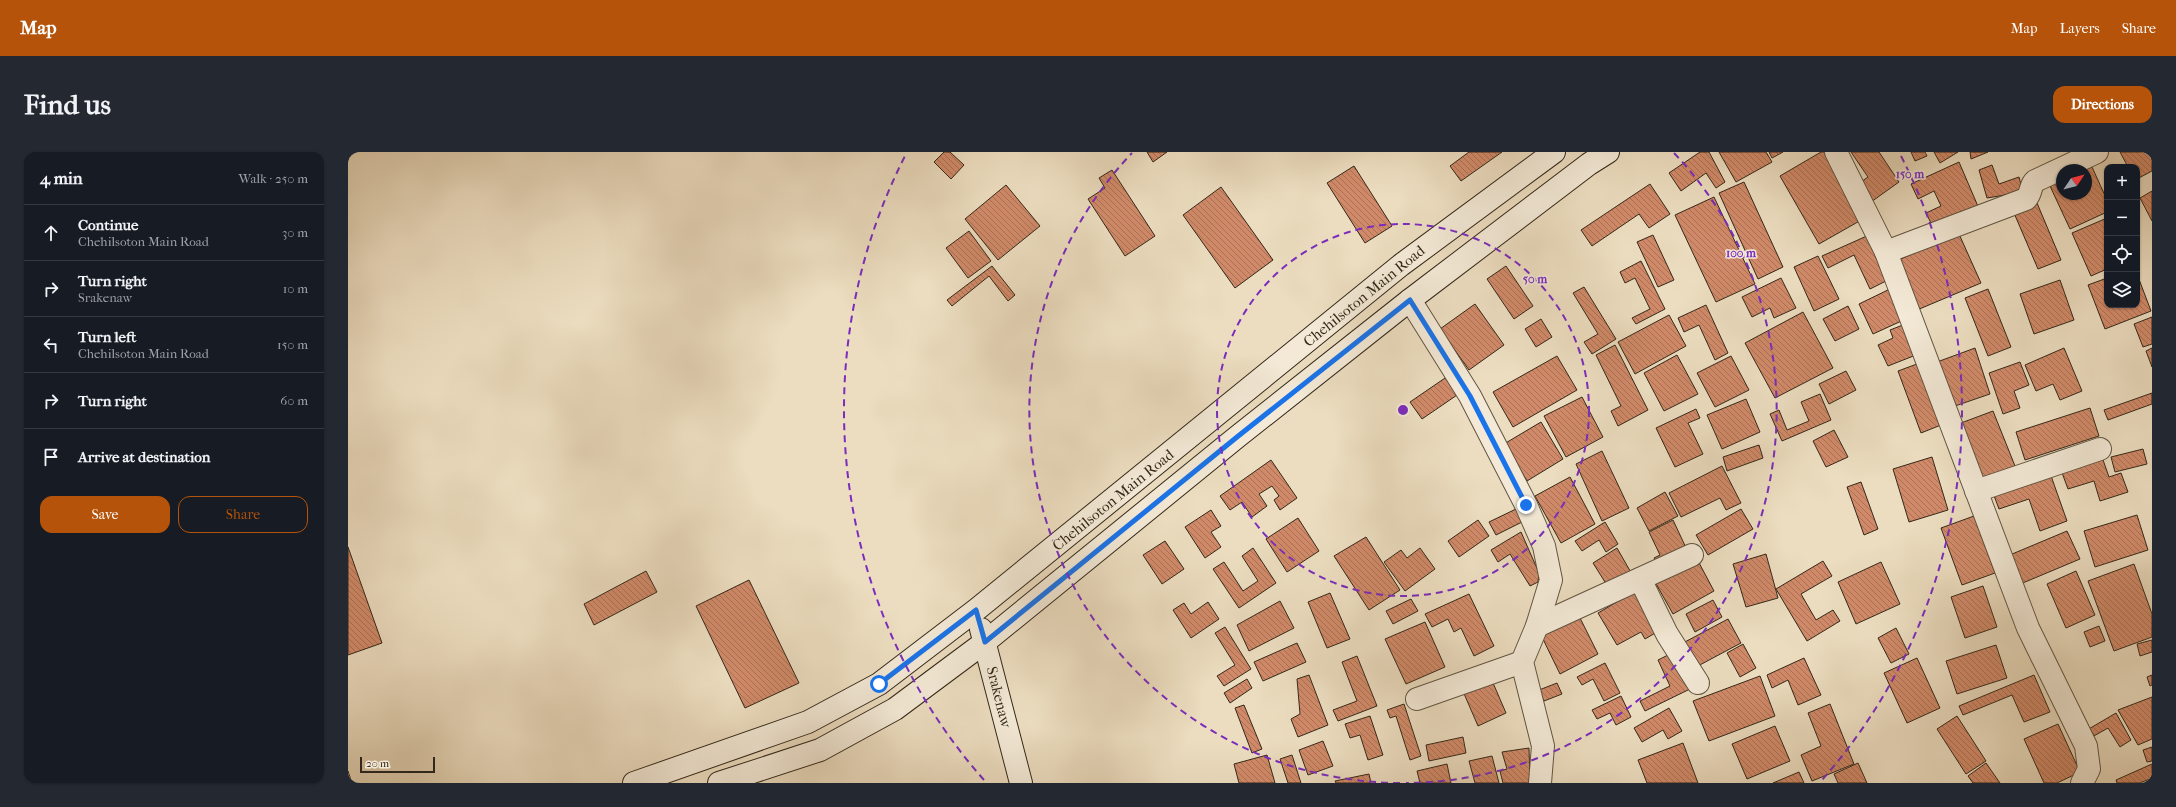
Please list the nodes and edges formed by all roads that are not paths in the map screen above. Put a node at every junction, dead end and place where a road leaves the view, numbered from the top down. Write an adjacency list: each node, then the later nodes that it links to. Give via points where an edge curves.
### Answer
1 (1554, 152): 11 (main road, Chehilsoton Main Road, via 1400,265)
2 (1608, 152): 6 (main road, Chehilsoton Main Road, via 1588,164)
3 (1836, 152): 5 (main road)
4 (2096, 152): 5 (main road, via 2035,181 2026,199)
5 (1886, 252): 8 (main road)
6 (1410, 300): 12 (main road, via 1470,396 1544,546 1551,580); 13 (main road, Chehilsoton Main Road)
7 (2100, 449): 8 (main road)
8 (1976, 492): 21 (main road, via 2028,628 2086,746 2089,768)
9 (1692, 555): 10 (main road)
10 (1640, 579): 12 (main road); 15 (main road, via 1667,634)
11 (976, 610): 13 (main road, Srakenaw); 17 (main road, Chehilsoton Main Road, via 879,684 808,722)
12 (1537, 626): 14 (main road)
13 (985, 642): 18 (main road, Chehilsoton Main Road, via 895,709 820,750); 19 (main road, Srakenaw)
14 (1522, 662): 16 (main road); 20 (main road, via 1543,746)
15 (1698, 683)
16 (1417, 699)
17 (634, 783)
18 (719, 783)
19 (1021, 783)
20 (1540, 783)
21 (2082, 783)

